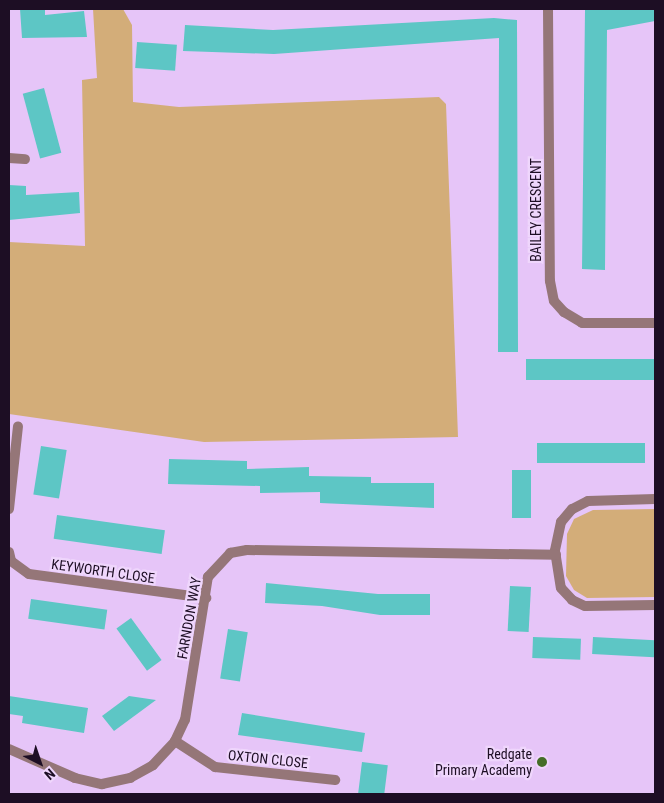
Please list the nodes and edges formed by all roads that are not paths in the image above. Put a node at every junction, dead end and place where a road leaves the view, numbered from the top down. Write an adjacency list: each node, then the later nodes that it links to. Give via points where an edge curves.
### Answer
1 (548, 9): 4 (street, BAILEY CRESCENT, via 550,281 554,301 582,323)
2 (9, 158): 3 (street)
3 (24, 158)
4 (655, 324)
5 (18, 426): 7 (street)
6 (655, 499): 9 (street, via 588,501 572,509 561,522)
7 (9, 509)
8 (9, 552): 10 (street, KEYWORTH CLOSE, via 12,561 28,574)
9 (556, 555): 10 (street, FARNDON WAY, via 247,550 230,553 216,564 208,577); 11 (street, via 561,588 572,600 585,606)
10 (206, 598): 12 (street, FARNDON WAY, via 185,720)
11 (655, 605)
12 (175, 741): 13 (street, FARNDON WAY, via 153,765 130,778 102,784 75,778); 14 (street, OXTON CLOSE, via 215,767)
13 (9, 749)
14 (335, 780)

